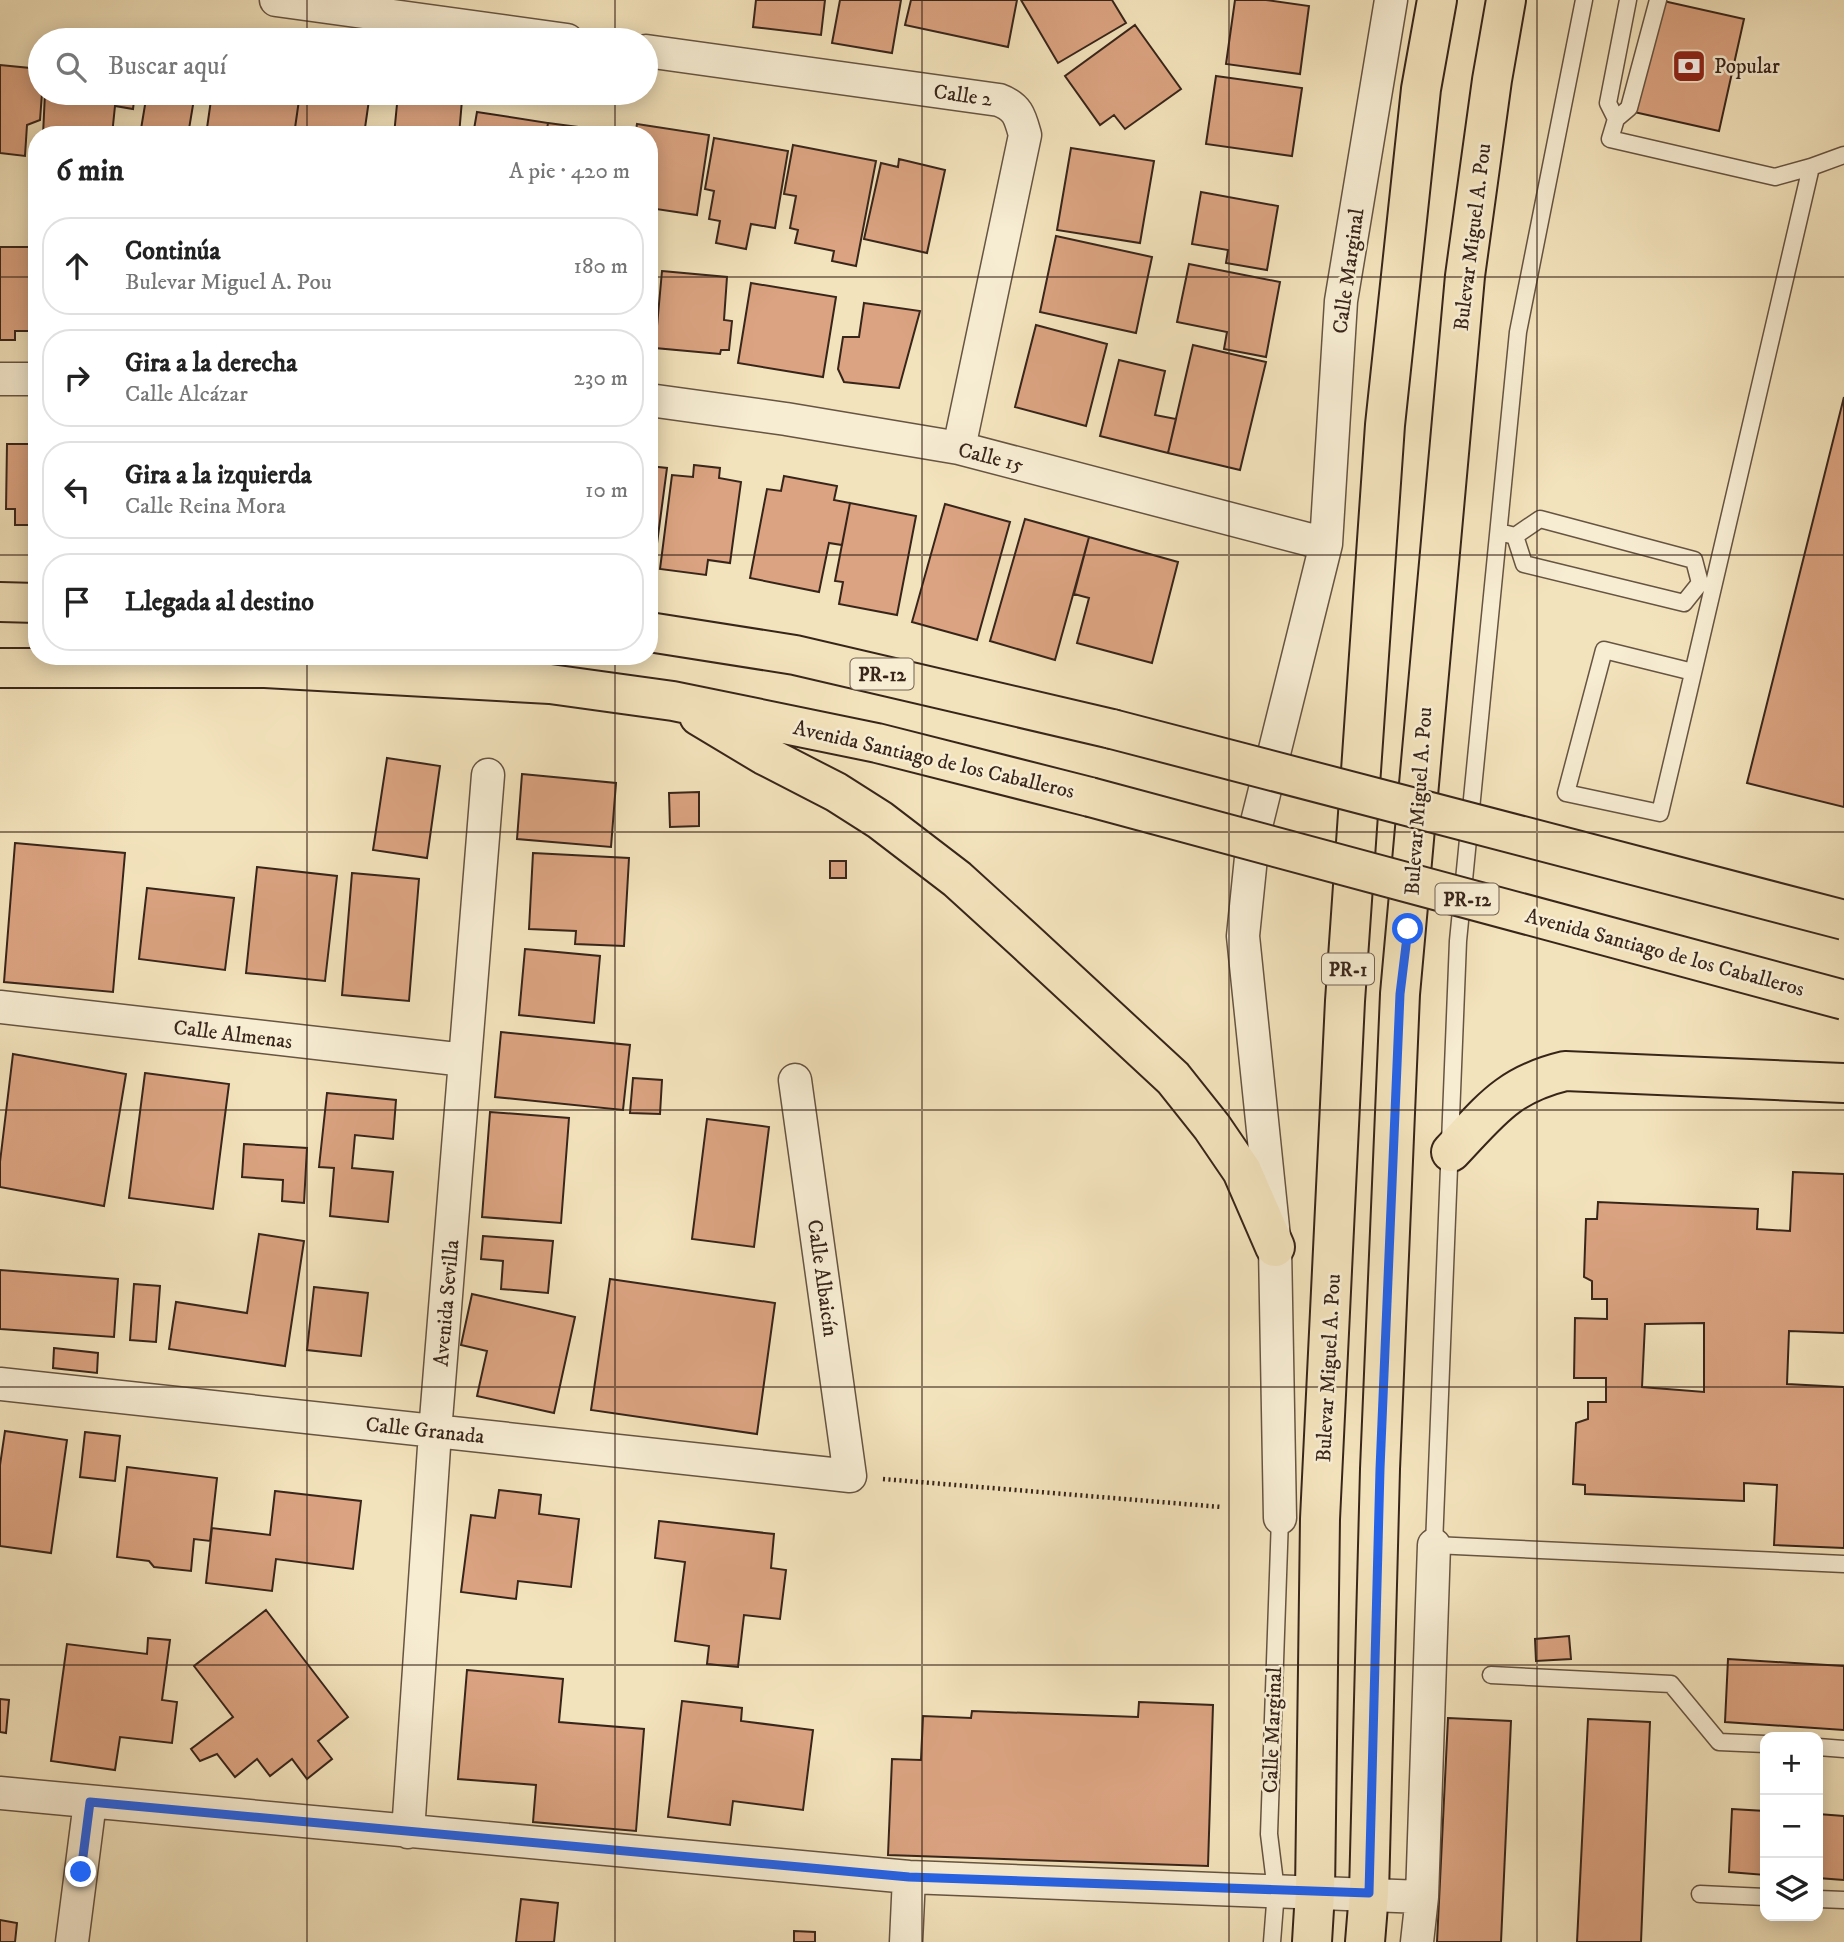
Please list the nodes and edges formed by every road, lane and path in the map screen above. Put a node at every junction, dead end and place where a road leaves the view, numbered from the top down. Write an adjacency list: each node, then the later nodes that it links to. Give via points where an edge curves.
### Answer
1 (276, 0): 8 (street)
2 (1391, 0): 18 (street, Calle Marginal, via 1341,300)
3 (1437, 0): 51 (main road, Bulevar Miguel A. Pou / PR-1, via 1420,89 1385,425 1345,1000 1320,1519)
4 (1506, 0): 52 (main road, Bulevar Miguel A. Pou / PR-1, via 1465,276 1400,994 1380,1469)
5 (1584, 0): 17 (lane, via 1518,332)
6 (1628, 0): 10 (lane, via 1608,103)
7 (1658, 0): 10 (lane, via 1629,108)
8 (480, 28)
9 (658, 53): 16 (street, Calle 2, via 999,100 1018,111 1026,135)
10 (1616, 119): 12 (lane, via 1610,139 1774,177)
11 (1844, 155): 12 (lane)
12 (1811, 167): 19 (lane)
13 (0, 379): 14 (street)
14 (28, 379)
15 (658, 401): 16 (street, Calle 15)
16 (958, 448): 18 (street, Calle 15)
17 (1507, 534): 19 (lane, via 1539,519 1694,560); 19 (lane, via 1524,564 1684,603); 33 (lane, via 1458,941)
18 (1326, 544): 34 (street, Calle Marginal, via 1253,838 1243,936)
19 (1706, 586): 24 (lane)
20 (0, 602): 21 (main road)
21 (28, 603)
22 (658, 633): 27 (main road, PR-12, bridge, via 795,655 1112,729)
23 (0, 668): 25 (main road, Avenida Santiago de los Caballeros / PR-12, via 265,668 550,684)
24 (1693, 672): 24 (lane, via 1660,813 1566,793 1604,650)
25 (673, 701): 28 (main road, Avenida Santiago de los Caballeros / PR-12, bridge, via 877,743 1090,797); 34 (main road, via 836,792 957,879 1173,1078 1242,1171)
26 (488, 775): 30 (street, Avenida Sevilla)
27 (1844, 920)
28 (1844, 1000)
29 (0, 1007): 30 (street, Calle Almenas)
30 (465, 1060): 36 (street, Avenida Sevilla)
31 (795, 1080): 37 (street, Calle Albaicín)
32 (1844, 1083): 33 (main road, via 1565,1072 1513,1091)
33 (1451, 1152): 40 (lane)
34 (1275, 1247): 39 (street, Calle Marginal)
35 (0, 1384): 36 (street, Calle Granada)
36 (435, 1432): 37 (street, Calle Granada); 48 (street, Avenida Sevilla)
37 (850, 1476): 38 (path)
38 (1221, 1507)
39 (1280, 1518): 50 (lane, Calle Marginal, via 1269,1834)
40 (1434, 1545): 41 (lane); 54 (street)
41 (1844, 1563)
42 (1491, 1675): 43 (lane, via 1671,1684 1719,1742)
43 (1760, 1744)
44 (1823, 1747): 45 (lane)
45 (1844, 1749)
46 (0, 1793): 47 (street)
47 (90, 1802): 48 (street); 58 (street)
48 (408, 1832): 49 (street)
49 (909, 1877): 50 (street); 59 (street)
50 (1276, 1891): 51 (street); 60 (lane, Calle Marginal)
51 (1315, 1892): 52 (street); 61 (main road, Bulevar Miguel A. Pou / PR-1)
52 (1369, 1893): 54 (street); 62 (main road, Bulevar Miguel A. Pou / PR-1)
53 (1700, 1894): 55 (lane)
54 (1422, 1896): 63 (street)
55 (1760, 1897)
56 (1823, 1899): 57 (lane)
57 (1844, 1900)
58 (72, 1942)
59 (906, 1942)
60 (1272, 1942)
61 (1312, 1942)
62 (1365, 1942)
63 (1417, 1942)

